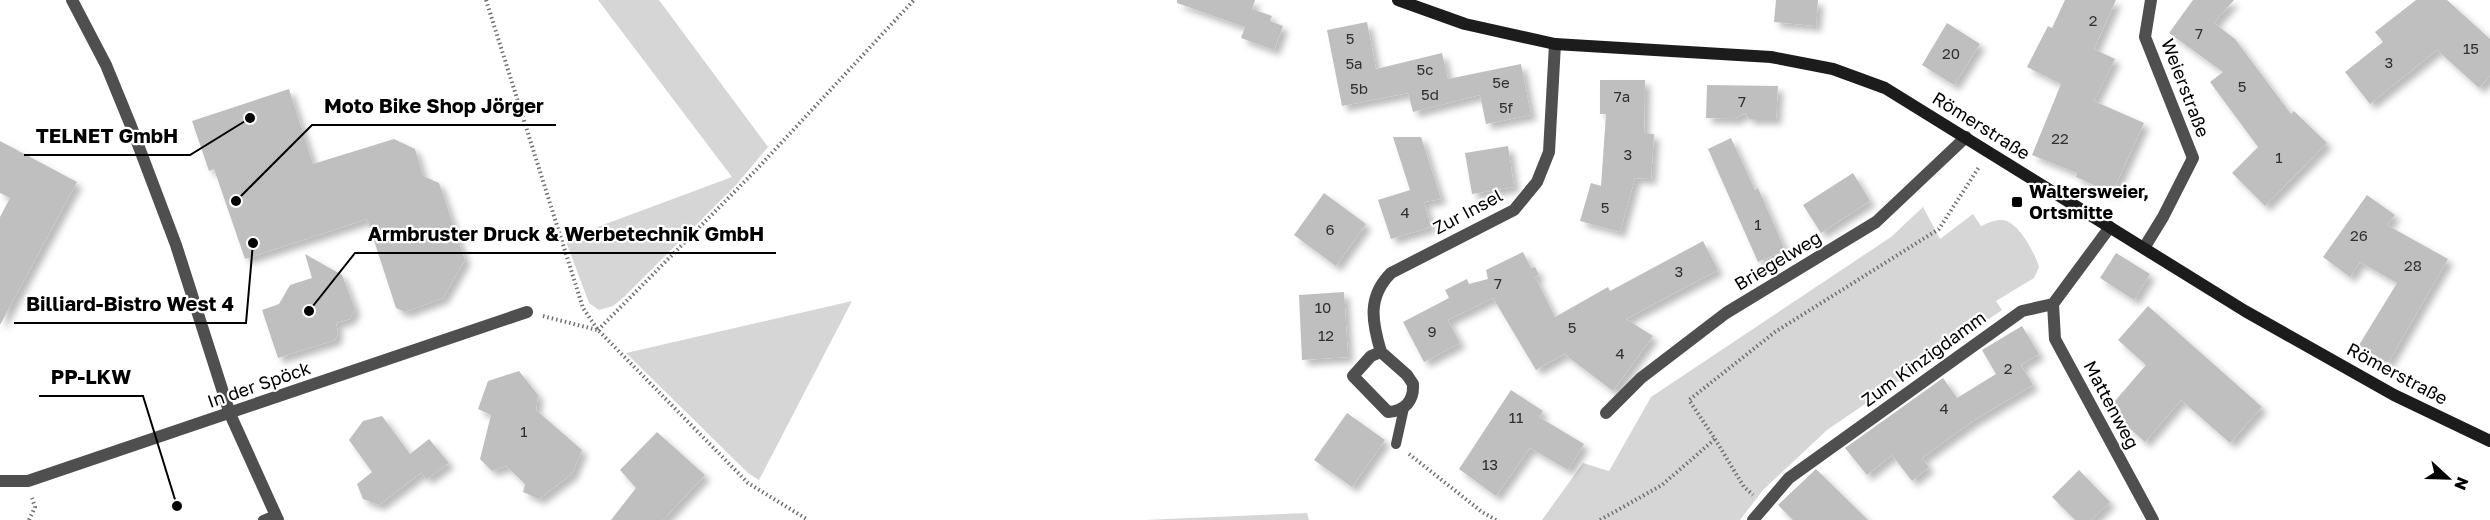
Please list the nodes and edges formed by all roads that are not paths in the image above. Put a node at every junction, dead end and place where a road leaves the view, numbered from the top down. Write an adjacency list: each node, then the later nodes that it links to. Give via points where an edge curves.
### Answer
1 (72, 0): 13 (street, via 106,65 135,136 176,245)
2 (1398, 0): 4 (street, Römerstraße, via 1465,24)
3 (2151, 0): 7 (street, Weierstraße, via 2145,37 2193,158)
4 (1556, 44): 5 (street, Römerstraße, via 1771,57 1833,69 1885,88); 10 (street, Zur Insel, via 1549,152 1537,182 1514,210 1391,273 1382,282 1376,292 1374,310 1374,331)
5 (1966, 137): 6 (street, Römerstraße); 12 (street, Briegelweg, via 1876,222 1726,313 1641,378)
6 (2110, 227): 7 (street, Römerstraße); 8 (street)
7 (2144, 248): 14 (street, Römerstraße, via 2374,384)
8 (2053, 303): 18 (street, Mattenweg, via 2055,339); 19 (street, Zum Kinzigdamm, via 2022,311 1789,478)
9 (527, 312): 13 (street, In der Spöck)
10 (1381, 352): 11 (street, via 1413,384); 11 (street, via 1371,356 1353,376 1388,412)
11 (1404, 408): 15 (lane)
12 (1606, 413)
13 (230, 414): 16 (street, In der Spöck, via 28,481); 17 (street)
14 (2490, 441)
15 (1396, 444)
16 (0, 482)
17 (272, 518)
18 (2151, 519)
19 (1753, 520)

